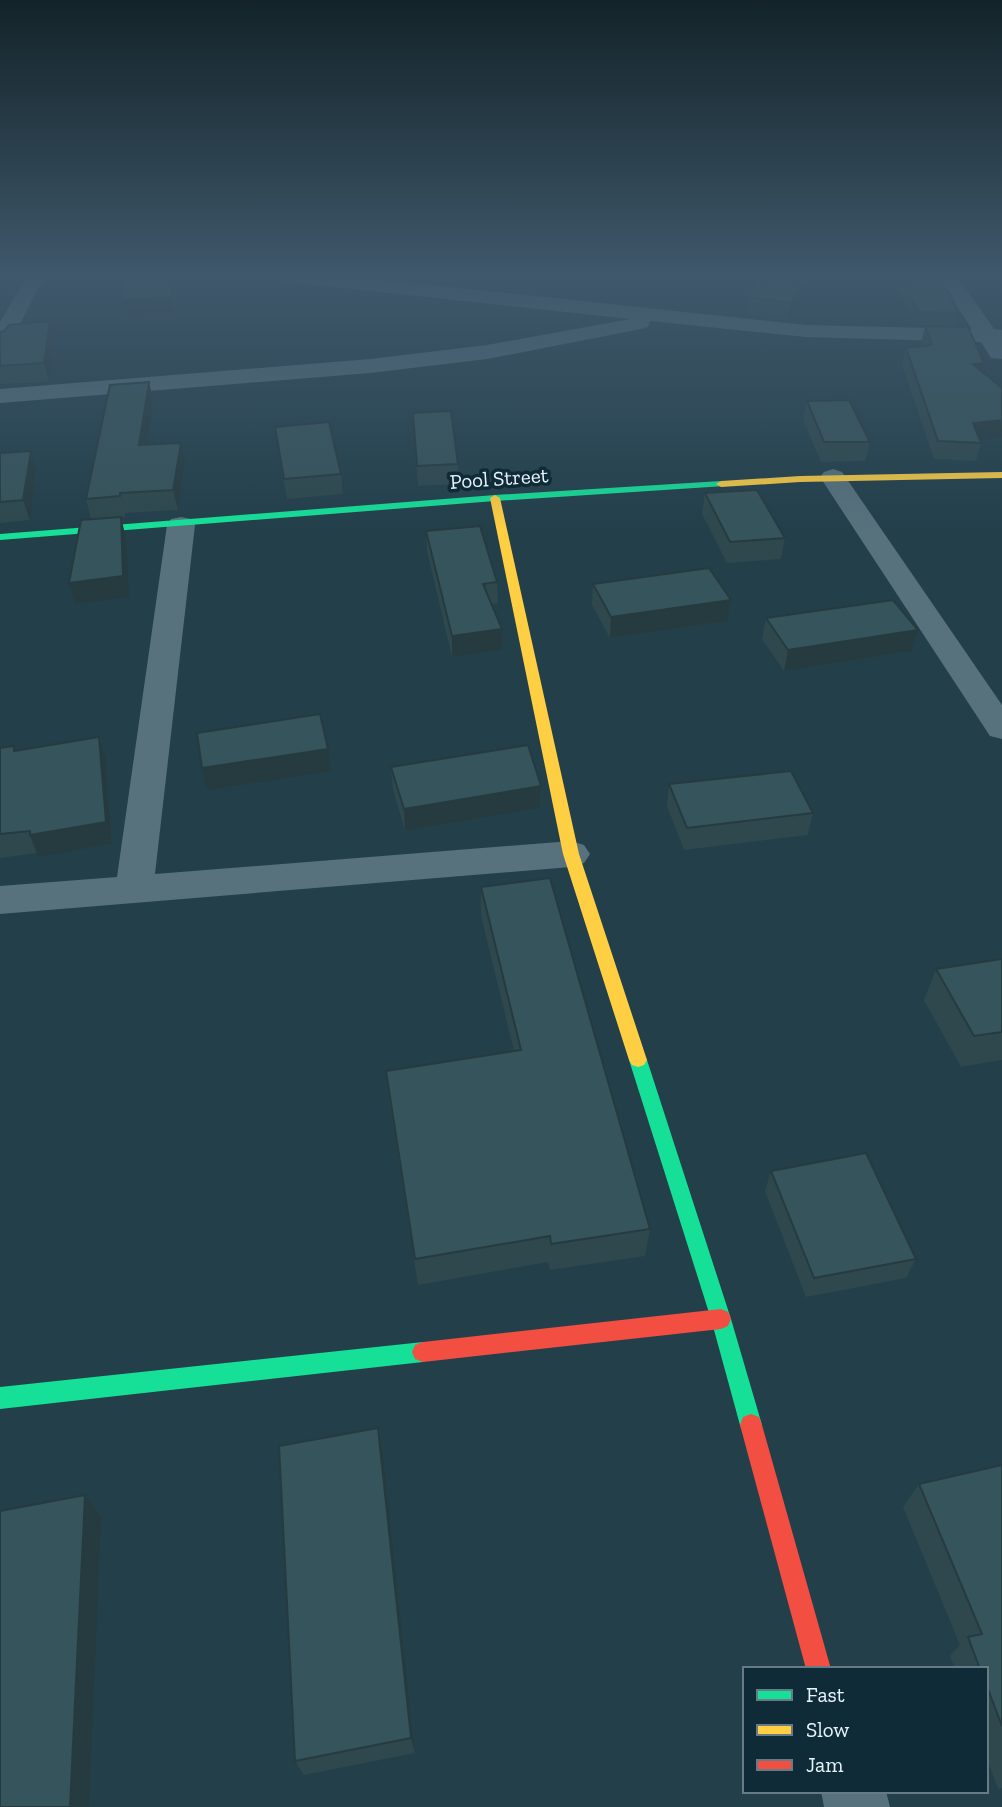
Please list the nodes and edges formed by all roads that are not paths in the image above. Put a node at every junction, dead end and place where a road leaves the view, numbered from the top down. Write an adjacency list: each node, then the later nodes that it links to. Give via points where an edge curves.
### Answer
1 (424, 360): 2 (street)
2 (0, 396)
3 (1002, 475): 4 (street, Pool Street)
4 (833, 477): 5 (street, Pool Street); 8 (street)
5 (495, 498): 6 (street, Pool Street); 9 (street)
6 (181, 525): 7 (street, Pool Street); 10 (street)
7 (0, 537)
8 (1002, 729)
9 (571, 854): 10 (street); 12 (street)
10 (134, 889): 11 (street)
11 (0, 900)
12 (721, 1319): 13 (street); 14 (street)
13 (0, 1398)
14 (818, 1667)

